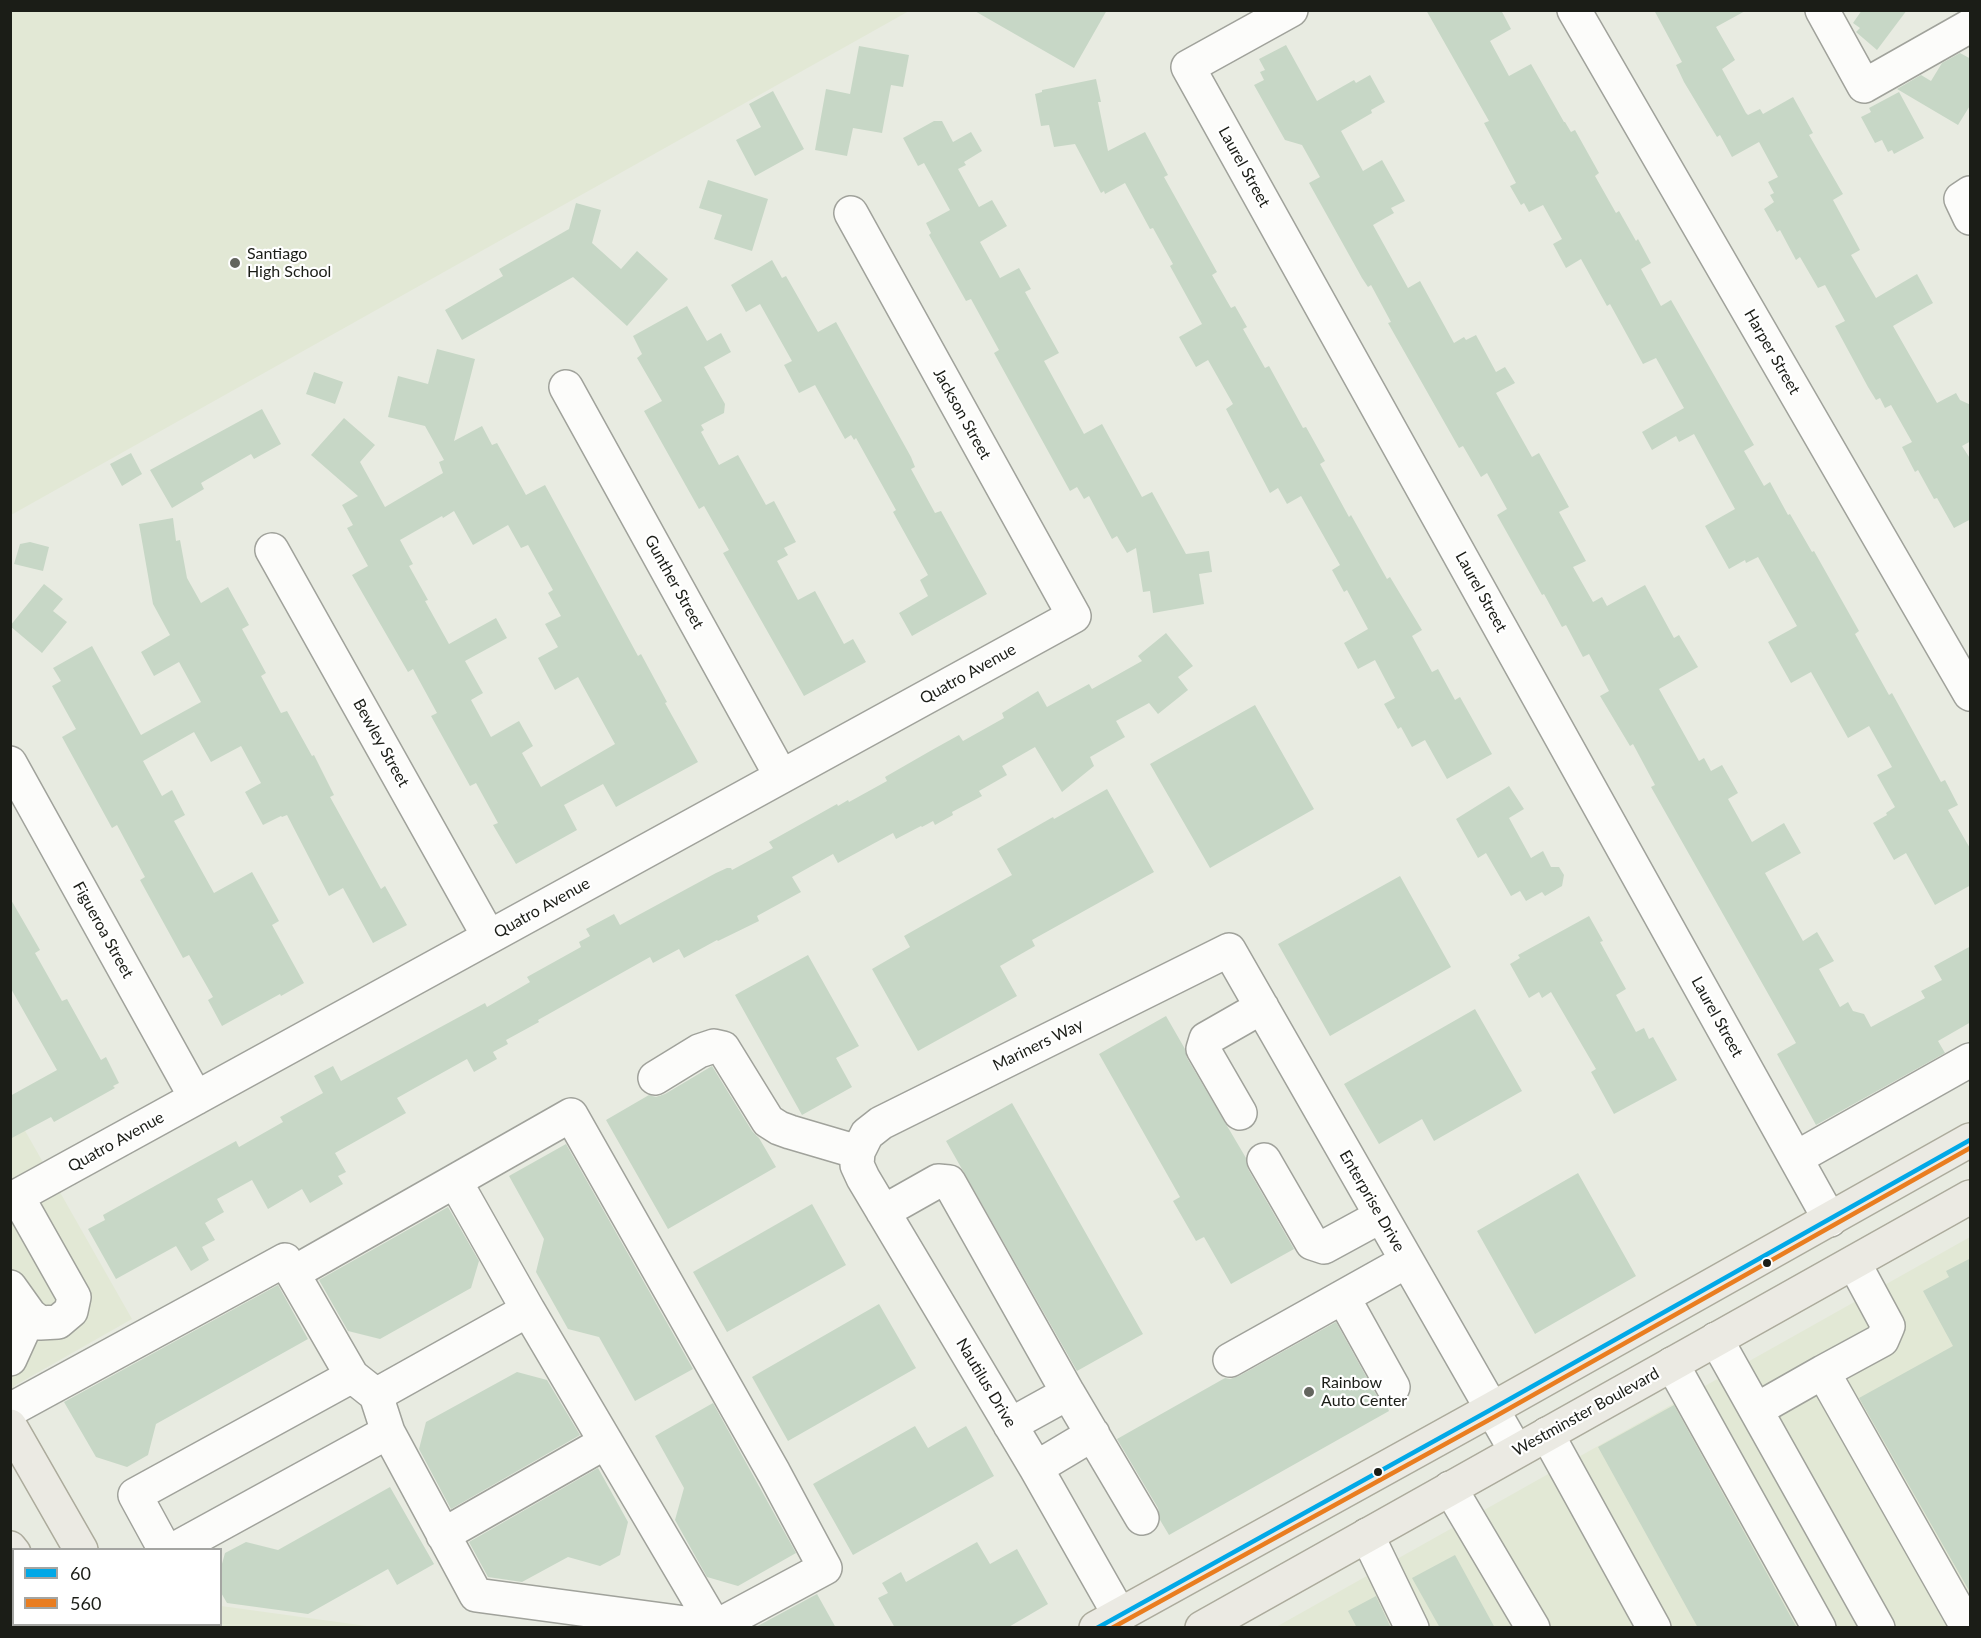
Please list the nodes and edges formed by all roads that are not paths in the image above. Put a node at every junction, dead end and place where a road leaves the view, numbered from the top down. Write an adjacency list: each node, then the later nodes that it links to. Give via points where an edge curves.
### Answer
1 (1291, 10): 21 (street, Laurel Street, via 1188,67)
2 (1574, 10): 9 (street, Harper Street)
3 (1822, 10): 4 (street, via 1864,86)
4 (1971, 26)
5 (851, 213): 8 (street, Jackson Street)
6 (566, 387): 11 (street, Gunther Street)
7 (272, 550): 12 (street, Bewley Street)
8 (1074, 616): 11 (street, Quatro Avenue)
9 (1971, 694)
10 (10, 763): 17 (street, Figueroa Street)
11 (782, 776): 12 (street, Quatro Avenue)
12 (489, 937): 17 (street, Quatro Avenue)
13 (1229, 950): 14 (street, Enterprise Drive); 20 (street, Mariners Way, via 881,1123 867,1134)
14 (1262, 1007): 18 (street, via 1206,1039 1203,1049); 27 (street, Enterprise Drive)
15 (1971, 1060): 21 (street)
16 (655, 1078): 20 (street, via 699,1051 714,1046 723,1048 768,1120 790,1132)
17 (196, 1098): 24 (street, Quatro Avenue)
18 (1240, 1113)
19 (1971, 1140): 28 (main road)
20 (858, 1152): 26 (street, Nautilus Drive, via 857,1164)
21 (1796, 1158): 28 (street, Laurel Street)
22 (1264, 1160): 27 (street, via 1312,1243 1323,1247)
23 (456, 1181): 31 (street); 34 (street); 63 (street, via 572,1114 825,1568)
24 (14, 1198): 35 (street, via 74,1297 71,1311 58,1322 40,1323)
25 (1968, 1204): 30 (main road, Westminster Boulevard)
26 (883, 1212): 43 (street, via 938,1181 949,1182); 47 (street, Nautilus Drive)
27 (1381, 1216): 29 (street, Enterprise Drive)
28 (1830, 1220): 44 (main road)
29 (1407, 1261): 33 (street); 44 (street, Enterprise Drive)
30 (1854, 1263): 36 (main road, Westminster Boulevard); 40 (street, via 1888,1326 1882,1340)
31 (293, 1273): 41 (street); 45 (street, via 285,1260)
32 (10, 1287): 35 (street)
33 (1343, 1297): 38 (street); 42 (street)
34 (528, 1310): 41 (street); 52 (street)
35 (30, 1315): 37 (street)
36 (1716, 1339): 39 (main road, Westminster Boulevard); 46 (street)
37 (10, 1359)
38 (1230, 1360)
39 (1672, 1364): 51 (main road, Westminster Boulevard); 68 (street)
40 (1823, 1372): 46 (street); 70 (street)
41 (364, 1385): 49 (street); 60 (street, via 135,1495)
42 (1393, 1387)
43 (1068, 1393): 47 (street); 50 (street)
44 (1492, 1409): 53 (street, Enterprise Drive); 62 (main road)
45 (10, 1410)
46 (1756, 1410): 69 (street)
47 (1011, 1425): 54 (street, Nautilus Drive)
48 (10, 1426): 59 (main road)
49 (388, 1432): 57 (street); 61 (street)
50 (1093, 1434): 54 (street); 56 (street)
51 (1547, 1434): 53 (main road, Westminster Boulevard); 67 (street)
52 (606, 1442): 57 (street); 63 (street)
53 (1516, 1451): 55 (main road, Westminster Boulevard)
54 (1036, 1468): 62 (street, Nautilus Drive)
55 (1450, 1488): 58 (main road, Westminster Boulevard); 66 (street)
56 (1142, 1518)
57 (443, 1535): 63 (street, via 476,1595)
58 (1367, 1535): 64 (main road, Westminster Boulevard); 65 (street)
59 (80, 1548)
60 (164, 1548)
61 (177, 1548)
62 (1107, 1621)
63 (715, 1627)
64 (1202, 1628)
65 (1412, 1628)
66 (1533, 1628)
67 (1654, 1628)
68 (1819, 1628)
69 (1878, 1628)
70 (1968, 1628)

